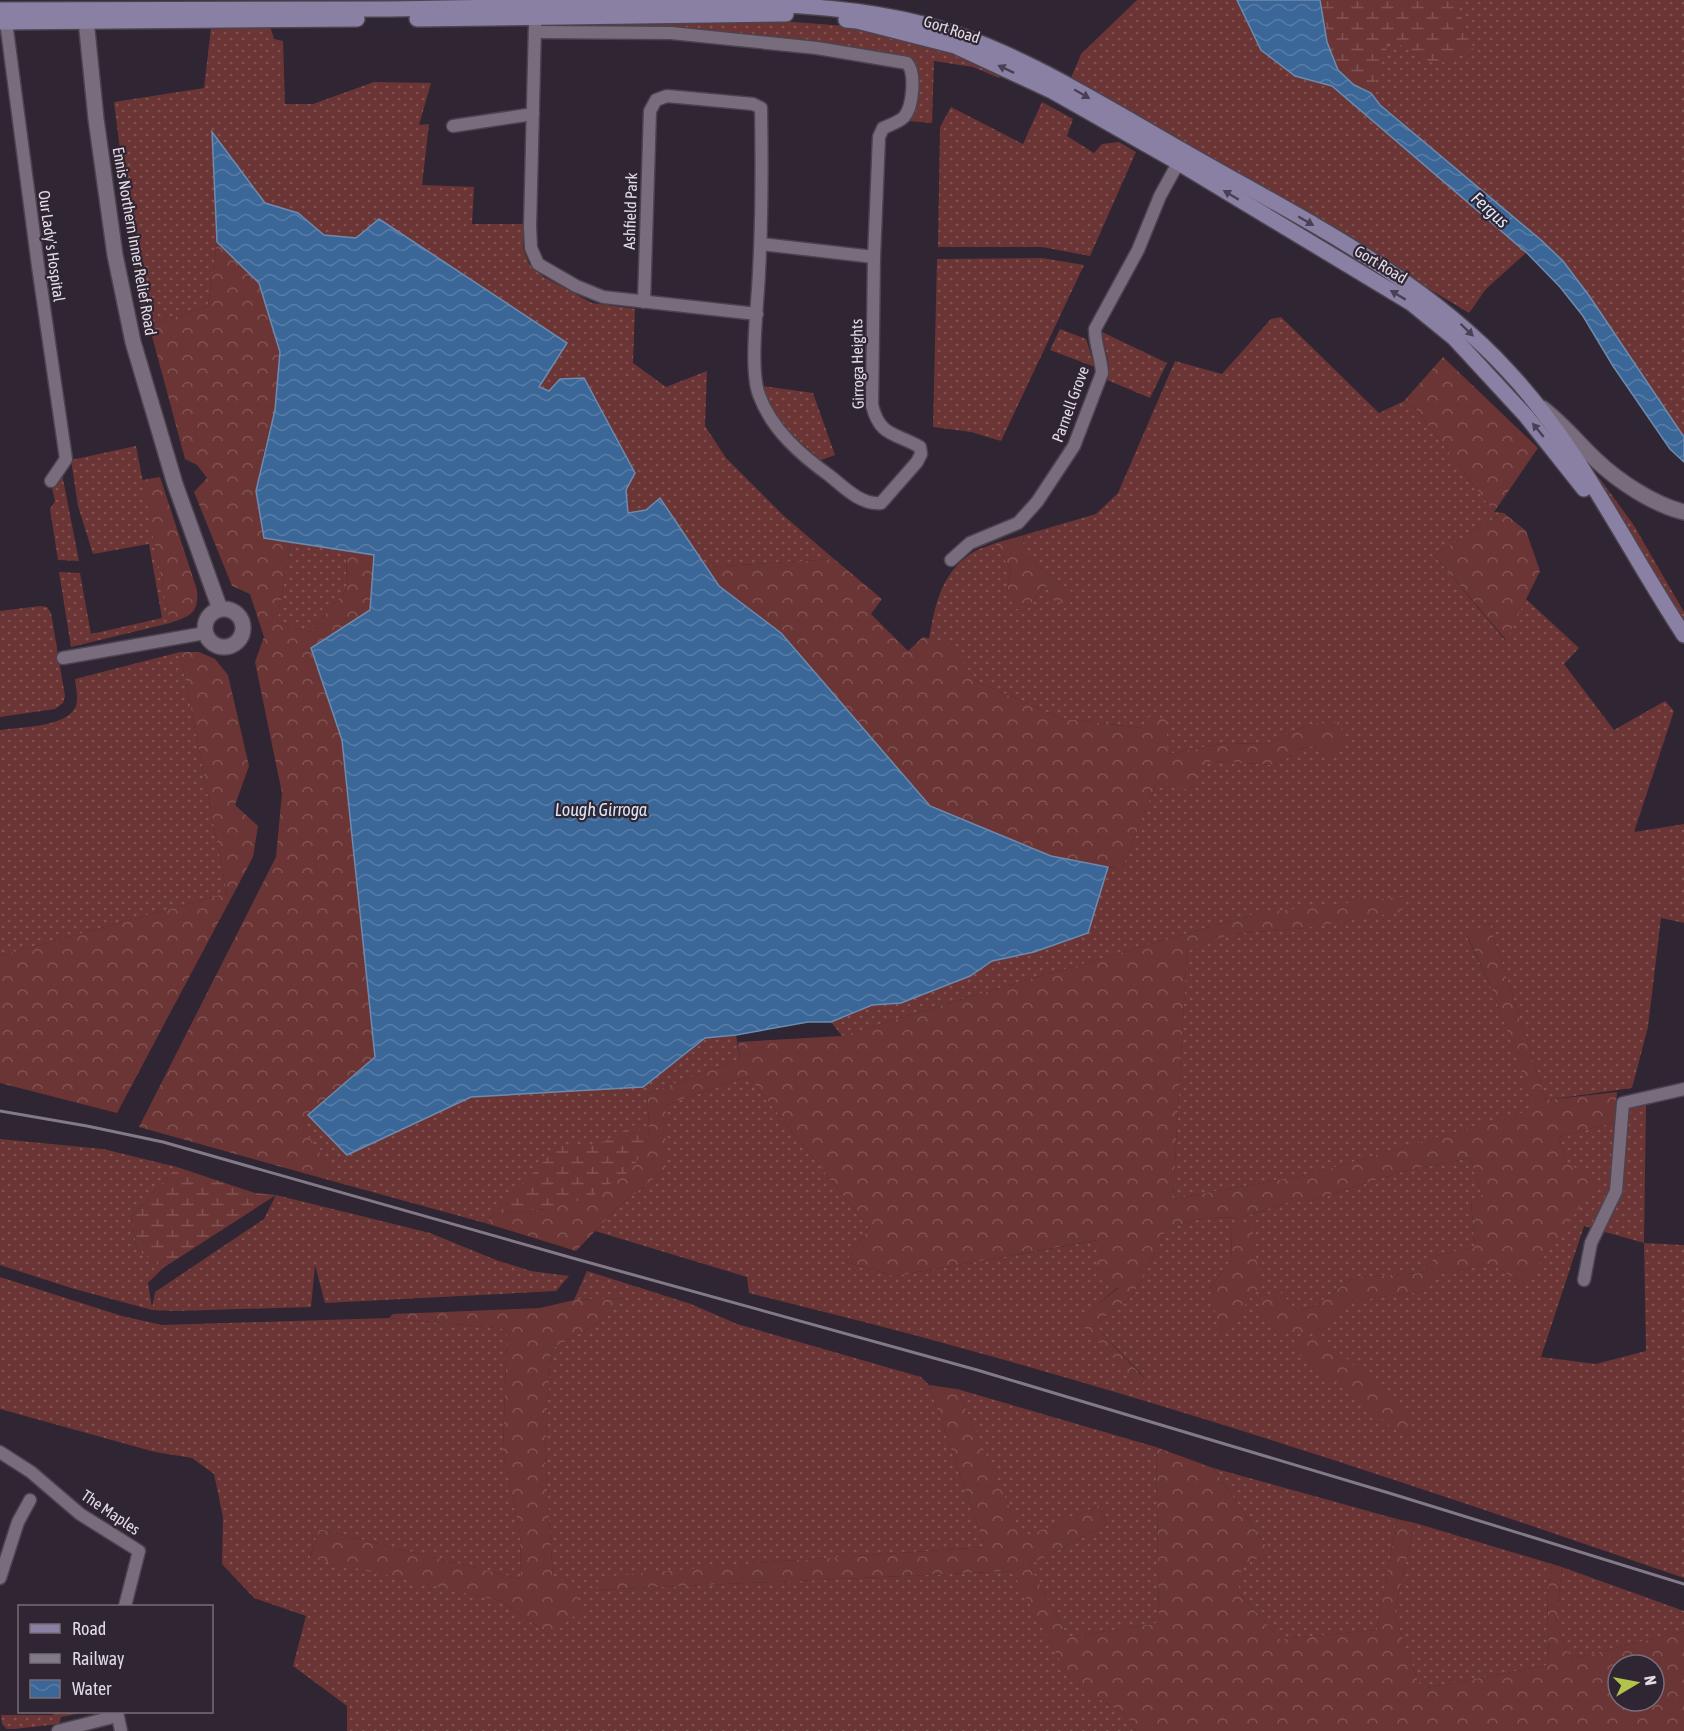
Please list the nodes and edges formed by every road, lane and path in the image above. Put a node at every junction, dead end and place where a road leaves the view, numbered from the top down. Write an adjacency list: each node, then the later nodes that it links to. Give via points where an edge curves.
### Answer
1 (733, 6): 7 (main road, Gort Road); 10 (main road, Gort Road, one-way to 1, via 955,46 857,21); 10 (main road, Gort Road, one-way to 10, via 856,10 925,25 992,48 1074,89)
2 (37, 7): 5 (main road, Gort Road); 6 (main road, Gort Road)
3 (279, 9): 4 (main road, Gort Road); 5 (main road, Gort Road)
4 (442, 9): 7 (main road, Gort Road)
5 (86, 15): 21 (street, Ennis Northern Inner Relief Road, via 115,255 133,342 175,484)
6 (3, 16): 18 (street, Our Lady's Hospital, via 66,459)
7 (535, 18): 8 (street); 12 (street, via 817,48 907,63 913,72 909,108 905,116 883,128 879,137)
8 (533, 114): 9 (street); 13 (street, via 530,226 531,248 538,264 603,297)
9 (453, 126)
10 (1181, 158): 15 (main road, one-way to 15, via 1347,245 1416,289 1461,324); 17 (main road, Gort Road, one-way to 10, via 1454,338 1411,303); 20 (street, Parnell Grove, via 1095,329 1102,373 1074,446 1037,502 1018,523 970,543)
11 (760, 244): 12 (street); 13 (street, Ashfield Park, via 761,108 667,96 656,100 650,111); 14 (street, Ashfield Park)
12 (874, 257): 14 (street, Girroga Heights, via 872,405 876,422 883,430 920,447 921,454 881,503 862,500 818,467 790,444 771,418 759,394 754,371)
13 (644, 302): 14 (street)
14 (757, 314)
15 (1542, 408): 16 (street); 17 (main road)
16 (1597, 461): 17 (street); 19 (street, via 1628,486)
17 (1579, 473): 23 (main road, Gort Road)
18 (51, 481)
19 (1684, 512)
20 (951, 560)
21 (220, 609): 22 (street, via 208,616); 22 (street, via 232,611 242,621 239,640 221,648 212,644)
22 (205, 633): 24 (street)
23 (1684, 635)
24 (63, 658)
25 (1684, 1089): 26 (street, via 1623,1103 1616,1191 1591,1243)
26 (1584, 1280)
27 (0, 1452): 29 (street, The Maples)
28 (0, 1461): 29 (street)
29 (20, 1464): 32 (street, The Maples, via 80,1514 139,1551)
30 (30, 1500): 31 (street, via 18,1522)
31 (0, 1578)
32 (125, 1605)
33 (117, 1714): 34 (street); 35 (street)
34 (58, 1731)
35 (121, 1731)

